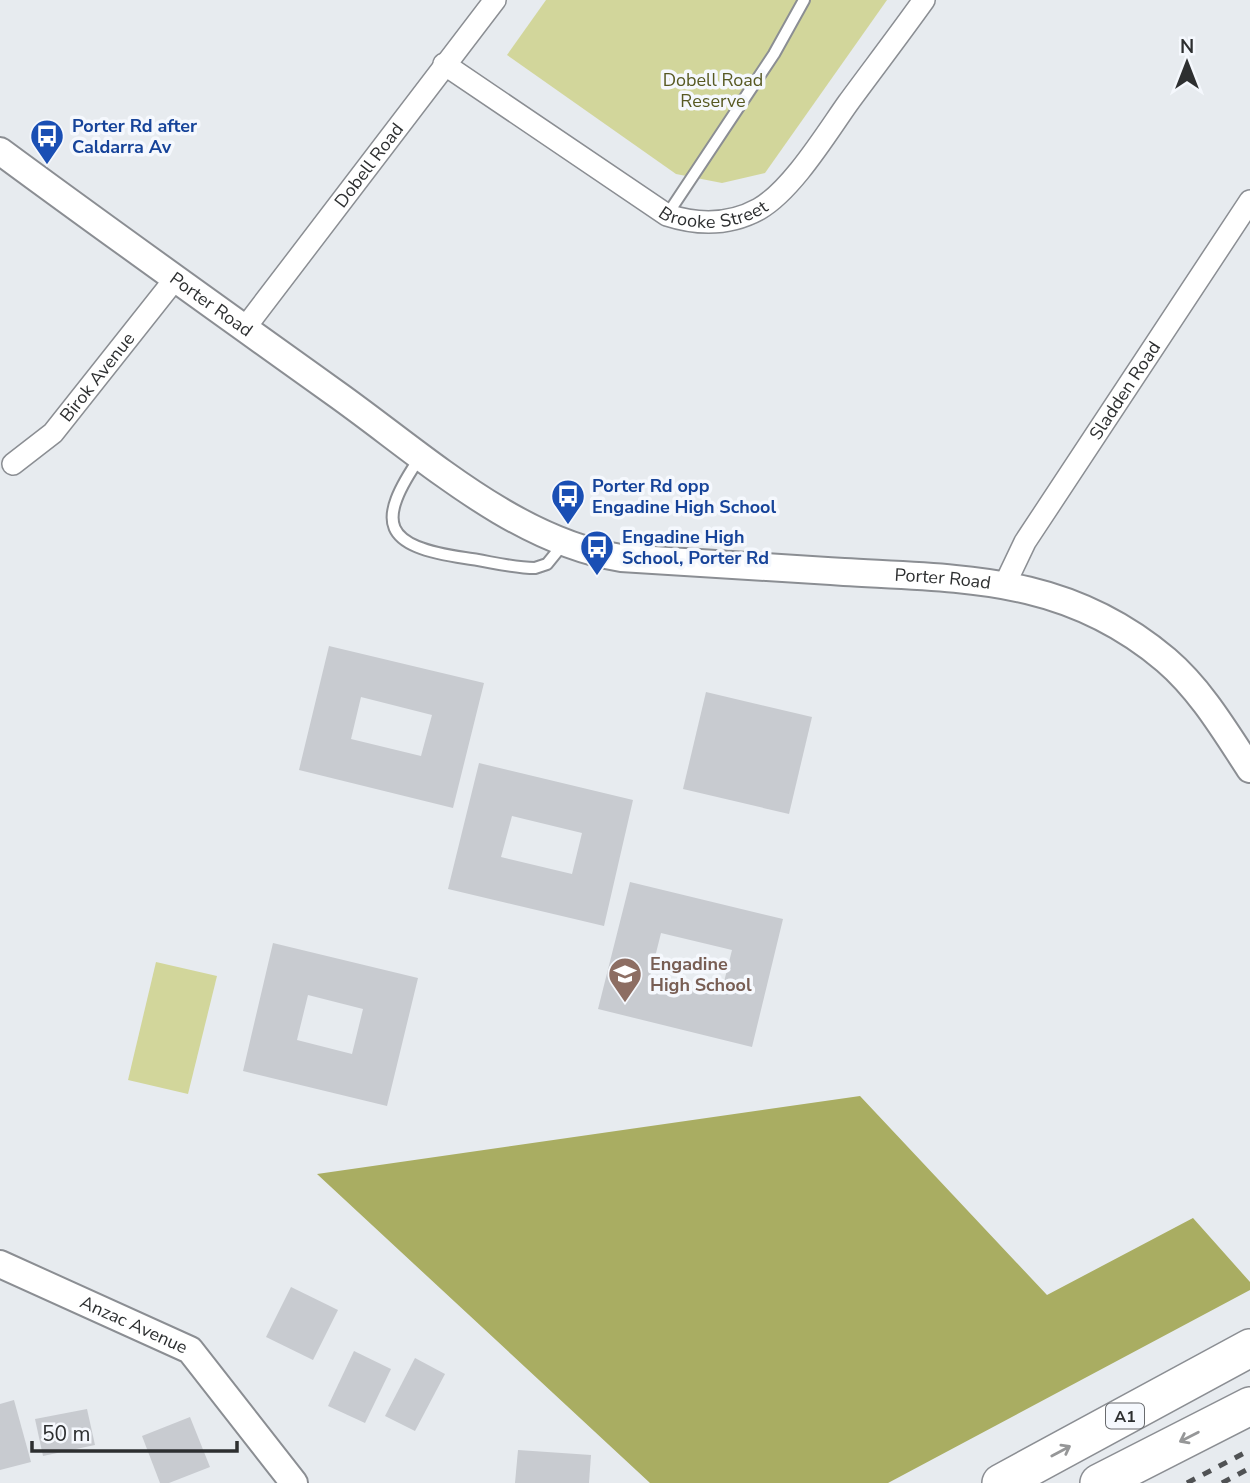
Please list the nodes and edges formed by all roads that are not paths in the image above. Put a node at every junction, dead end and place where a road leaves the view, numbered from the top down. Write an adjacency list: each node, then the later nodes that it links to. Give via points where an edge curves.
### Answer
1 (495, 0): 4 (street, Dobell Road)
2 (804, 0): 7 (lane, via 774,54)
3 (924, 0): 7 (street, Brooke Street, via 802,168 762,208 738,219 711,223)
4 (444, 64): 7 (street, Brooke Street); 9 (street, Dobell Road)
5 (0, 151): 8 (street, Porter Road)
6 (1250, 201): 13 (street, Sladden Road, via 1038,521)
7 (667, 215)
8 (175, 279): 9 (street, Porter Road); 11 (street, Birok Avenue, via 53,433)
9 (244, 329): 10 (street, Porter Road)
10 (421, 456): 12 (street, Porter Road, via 508,515); 12 (lane, via 394,506 396,529 412,547 535,568 547,564)
11 (13, 464)
12 (564, 543): 13 (street, Porter Road, via 621,558)
13 (1005, 584): 14 (street, Porter Road, via 1091,612 1157,653 1203,700)
14 (1250, 769)
15 (0, 1264): 18 (street, Anzac Avenue, via 190,1350)
16 (1250, 1348): 19 (highway, A1, one-way to 16)
17 (1250, 1406): 20 (highway, one-way to 20)
18 (294, 1483)
19 (1001, 1483)
20 (1098, 1483)

